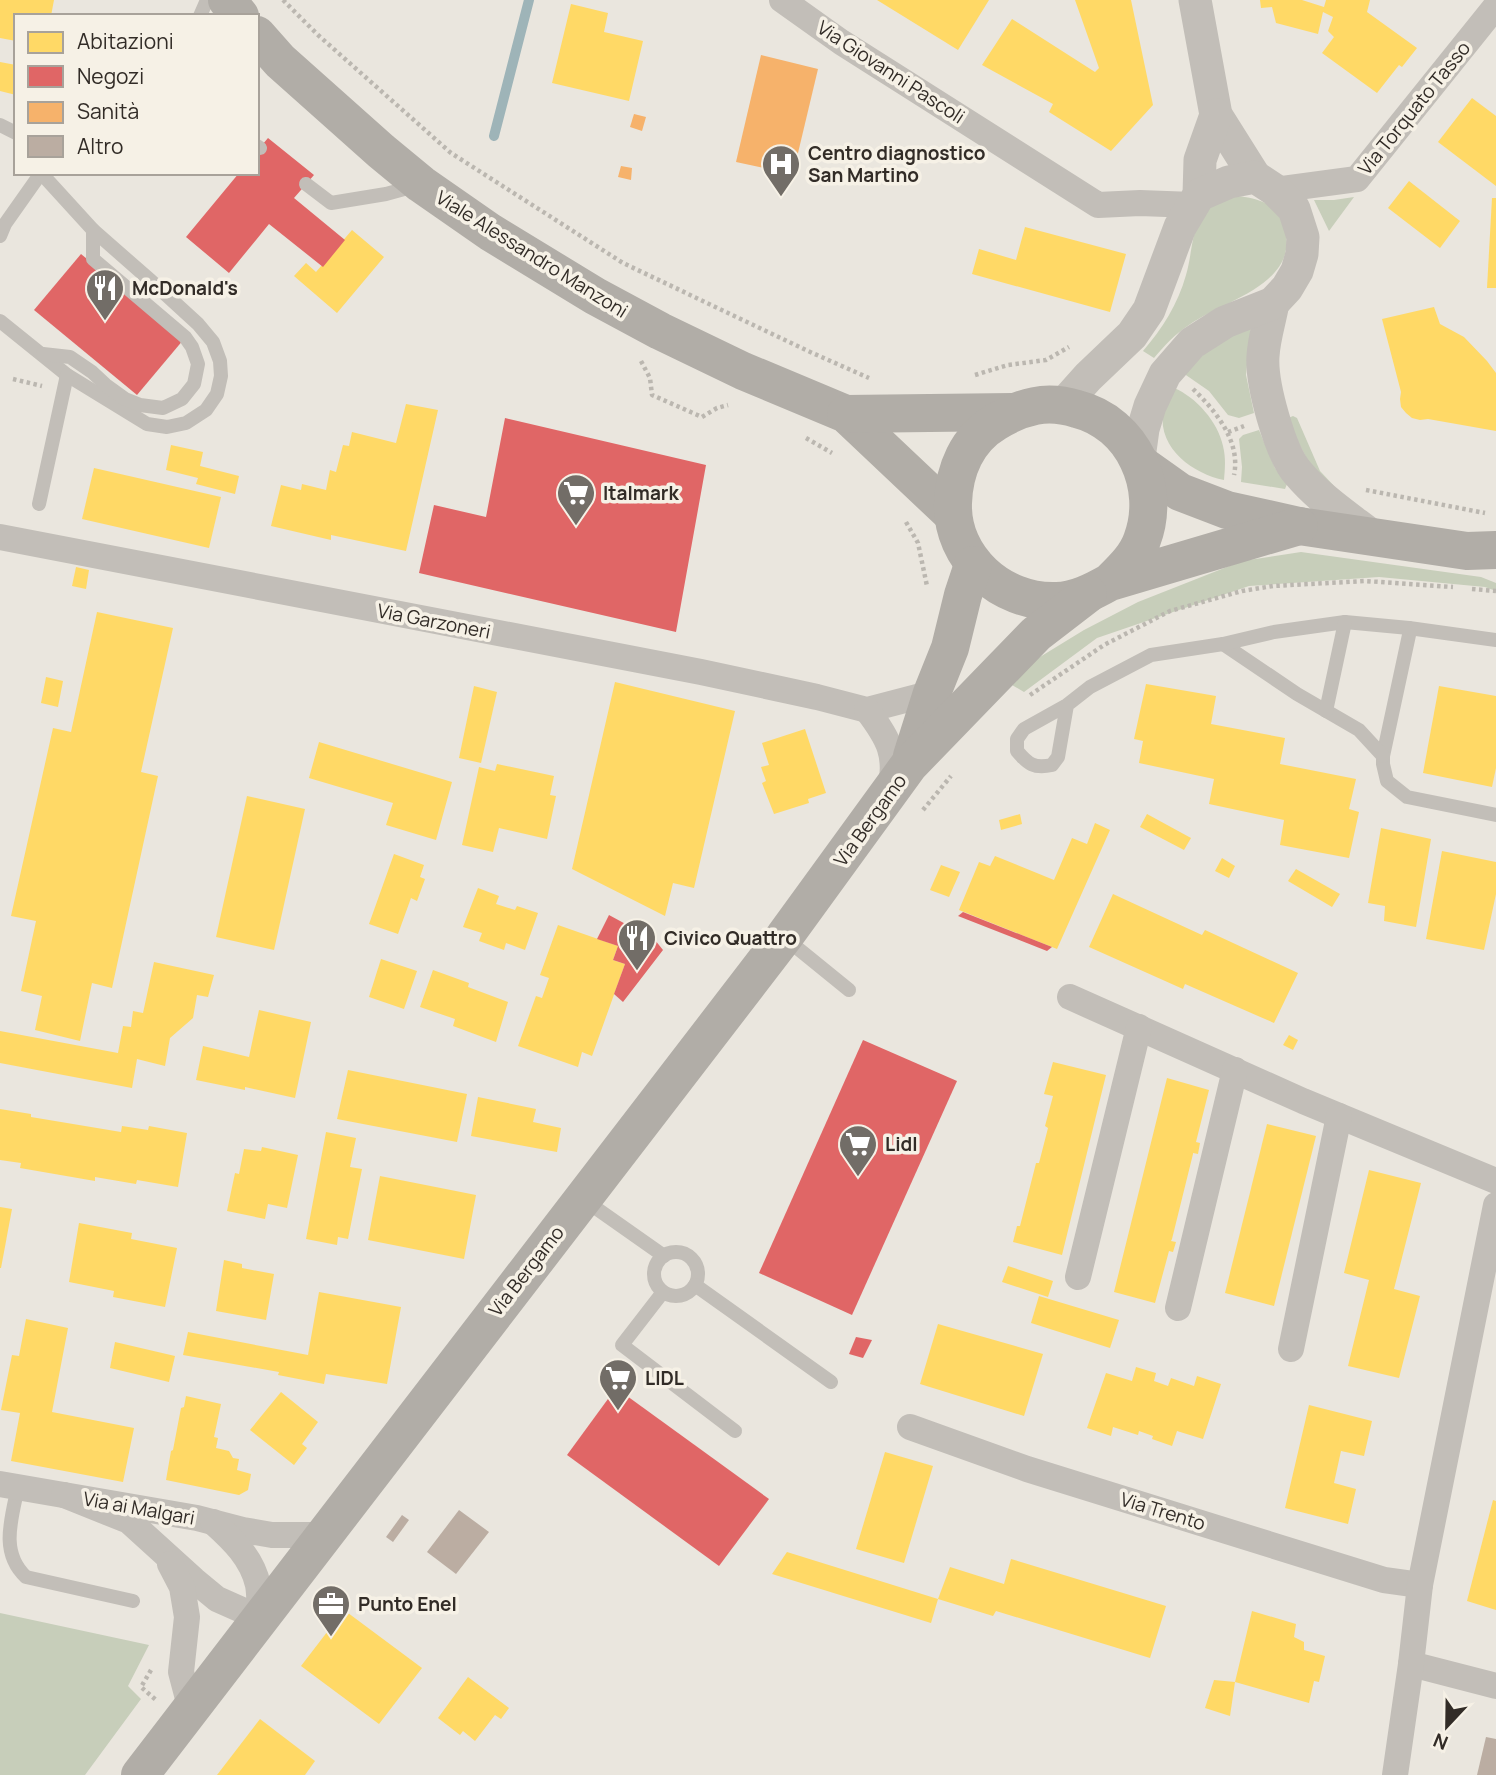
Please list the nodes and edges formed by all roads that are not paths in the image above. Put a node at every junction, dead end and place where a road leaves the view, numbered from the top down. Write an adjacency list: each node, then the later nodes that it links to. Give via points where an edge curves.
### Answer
1 (226, 0): 5 (main road)
2 (782, 0): 13 (street, Via Giovanni Pascoli, via 1098,205)
3 (1195, 0): 7 (street)
4 (1496, 6): 12 (street, Via Torquato Tasso, via 1357,179)
5 (238, 14)
6 (259, 37): 11 (main road, Viale Alessandro Manzoni)
7 (1216, 115): 12 (street); 13 (street, via 1200,160)
8 (40, 175): 15 (lane)
9 (43, 175): 14 (lane)
10 (306, 184): 11 (lane, via 331,203)
11 (421, 184): 22 (main road, Viale Alessandro Manzoni, via 595,296 743,371)
12 (1265, 184): 13 (street, Via Torquato Tasso, via 1228,182); 16 (street, via 1294,209 1303,237 1297,271)
13 (1196, 200): 20 (street, via 1180,228 1149,310 1132,335)
14 (93, 230): 18 (lane, via 93,259 192,347 198,364 194,384 182,399 163,408 140,405 125,399 70,357); 19 (lane, via 198,324 213,342 221,376 217,394 206,410 186,424 167,427 147,424)
15 (0, 236)
16 (1273, 303): 23 (street, via 1225,322 1192,343 1174,363 1150,406); 27 (street, via 1263,356 1266,392 1286,454 1296,471 1330,505)
17 (0, 321): 18 (lane)
18 (41, 354): 19 (lane)
19 (67, 375): 24 (lane)
20 (1063, 405): 21 (main road, via 1037,405); 23 (main road, via 1108,422)
21 (1013, 412): 22 (main road, Viale Alessandro Manzoni); 25 (main road, via 985,428 965,453 954,483)
22 (846, 414): 25 (main road, Viale Alessandro Manzoni)
23 (1140, 462): 26 (main road, via 1180,492 1227,510); 31 (main road, via 1149,490 1149,516 1142,541 1129,564)
24 (39, 504)
25 (953, 515): 30 (main road, via 959,541)
26 (1299, 526): 27 (main road); 31 (main road)
27 (1372, 536): 29 (main road)
28 (0, 537): 38 (street, Via Garzoneri, via 701,672)
29 (1486, 556)
30 (973, 565): 31 (main road, via 997,586 1026,598 1057,601); 36 (main road, Via Bergamo)
31 (1099, 588): 41 (main road, Via Bergamo, via 1036,634)
32 (1345, 622): 33 (lane); 35 (lane); 39 (lane)
33 (1409, 628): 34 (lane); 40 (lane)
34 (1496, 640)
35 (1223, 645): 37 (lane, via 1151,655 1090,687); 39 (lane)
36 (932, 693): 38 (street, Via Garzoneri); 41 (main road, Via Bergamo)
37 (1067, 705): 37 (lane, via 1024,729 1017,739 1017,751 1027,763 1041,768 1058,757)
38 (867, 710): 41 (street, via 889,744 893,777)
39 (1326, 710): 40 (lane, via 1359,730)
40 (1383, 757): 42 (lane, via 1387,781 1407,797)
41 (899, 779): 43 (main road, Via Bergamo)
42 (1496, 815)
43 (784, 937): 44 (lane); 50 (main road, Via Bergamo)
44 (849, 990)
45 (1070, 997): 46 (street)
46 (1139, 1027): 47 (street); 53 (street)
47 (1235, 1070): 48 (street); 56 (street)
48 (1339, 1116): 49 (street); 57 (street)
49 (1496, 1181)
50 (582, 1198): 52 (lane); 64 (main road, Via Bergamo)
51 (1496, 1205): 66 (street)
52 (664, 1256): 54 (lane, via 678,1253 691,1259 697,1271); 55 (lane, via 654,1274)
53 (1078, 1277)
54 (695, 1285): 55 (lane, via 679,1296); 58 (lane)
55 (663, 1292): 60 (lane, via 622,1345)
56 (1178, 1308)
57 (1291, 1349)
58 (831, 1382)
59 (910, 1427): 66 (street, Via Trento, via 1040,1473 1384,1580)
60 (735, 1431)
61 (9, 1485): 62 (street, Via ai Malgari); 67 (lane, via 8,1550 18,1570 26,1577)
62 (64, 1495): 63 (street, Via ai Malgari); 65 (street, Via ai Malgari, via 128,1521)
63 (213, 1522): 64 (street, Via ai Malgari, via 272,1535); 68 (street, Via ai Malgari, via 249,1561 258,1586)
64 (324, 1535): 68 (main road, Via Bergamo)
65 (167, 1556): 68 (street, Via ai Malgari, via 217,1599); 71 (street, Via ai Malgari, via 182,1587 187,1617 181,1672)
66 (1420, 1585): 69 (street)
67 (133, 1601)
68 (260, 1618): 71 (main road, Via Bergamo)
69 (1411, 1664): 70 (street); 73 (street)
70 (1496, 1686)
71 (191, 1710): 72 (main road, Via Bergamo)
72 (140, 1775)
73 (1395, 1775)

